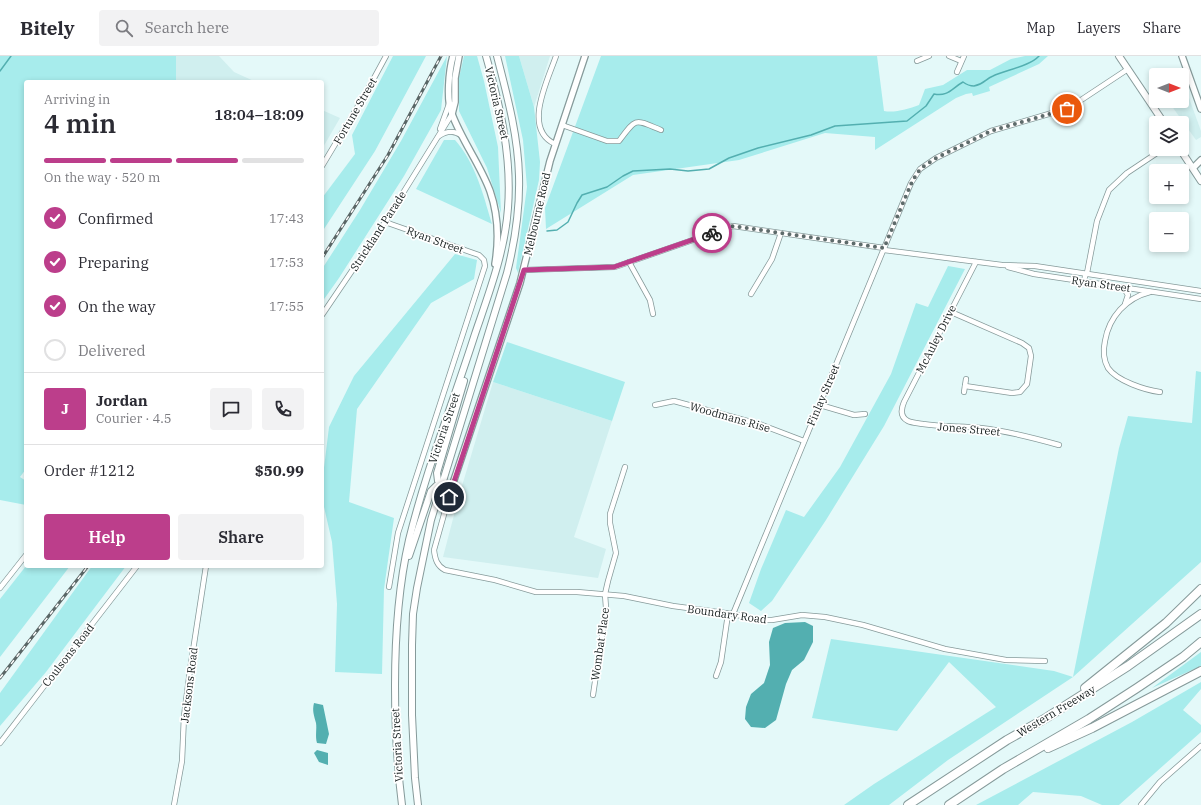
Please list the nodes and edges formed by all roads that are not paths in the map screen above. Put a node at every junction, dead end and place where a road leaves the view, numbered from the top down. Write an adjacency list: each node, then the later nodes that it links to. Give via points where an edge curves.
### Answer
1 (386, 56): 29 (street, Fortune Street, via 368,91)
2 (453, 56): 16 (street, Strickland Parade)
3 (459, 56): 18 (street, Strickland Parade)
4 (486, 56): 40 (main road, Victoria Street, via 503,121 509,183 505,236)
5 (497, 56): 63 (main road, Victoria Street, via 517,147 519,198 516,232 507,273)
6 (556, 56): 24 (street, via 539,112 543,133)
7 (586, 56): 20 (street, Melbourne Road)
8 (929, 56): 13 (street)
9 (949, 56): 12 (street)
10 (1120, 56): 14 (main road)
11 (1182, 56): 17 (street)
12 (963, 59): 15 (street)
13 (917, 61)
14 (1128, 69): 19 (main road); 34 (street, Finlay Street, via 1070,107 979,136 920,169)
15 (957, 72)
16 (449, 97): 18 (street, Strickland Parade); 25 (street, Strickland Parade, via 444,120)
17 (1201, 109)
18 (452, 114): 22 (street, Strickland Parade); 23 (street)
19 (1159, 116)
20 (562, 125): 21 (street, via 607,141 619,141 635,122); 24 (street, Melbourne Road)
21 (661, 130)
22 (435, 140): 23 (street, via 451,132 459,134); 25 (street, Strickland Parade)
23 (465, 141): 40 (street, via 486,183 496,215 497,246)
24 (555, 144): 38 (street, Melbourne Road)
25 (431, 147): 32 (street, Strickland Parade)
26 (1152, 156): 39 (street, via 1127,173 1109,190 1097,221)
27 (1185, 156): 30 (main road)
28 (1201, 160): 30 (street)
29 (324, 163)
30 (1193, 168): 31 (main road)
31 (1201, 181)
32 (385, 222): 49 (street, Strickland Parade); 70 (street, Ryan Street, via 479,255 485,266 398,533)
33 (781, 233): 34 (street, Ryan Street); 35 (street, Ryan Street, via 733,226); 45 (street, via 772,259)
34 (884, 249): 36 (street, Ryan Street); 57 (street, Finlay Street)
35 (629, 262): 38 (street, Ryan Street, via 614,267); 51 (street, via 650,300)
36 (976, 262): 37 (street, Ryan Street); 50 (street, McAuley Drive)
37 (1002, 265): 39 (street, Ryan Street, via 1024,265); 41 (street, Ryan Street, via 1034,274)
38 (524, 270): 64 (street, Melbourne Road)
39 (1087, 273): 41 (street); 43 (street, Ryan Street)
40 (493, 280): 48 (main road, Victoria Street)
41 (1084, 282): 42 (street, Ryan Street)
42 (1123, 287): 44 (street, Ryan Street); 47 (street, via 1128,295)
43 (1201, 290)
44 (1155, 292): 46 (street, Ryan Street); 47 (street, via 1142,295)
45 (751, 294)
46 (1201, 299)
47 (1124, 305): 55 (street, via 1113,318 1107,333 1104,352 1107,365 1116,375 1139,387)
48 (484, 308): 63 (main road, via 438,469 436,478); 69 (main road, Victoria Street, via 421,498)
49 (324, 312)
50 (951, 312): 53 (street, via 1022,342 1030,353 1026,384 1020,392); 59 (street, McAuley Drive, via 904,402 901,410)
51 (653, 314)
52 (966, 379): 53 (street)
53 (965, 386): 54 (street)
54 (964, 392)
55 (1160, 392)
56 (655, 405): 60 (street, Woodmans Rise, via 674,400 762,425)
57 (820, 405): 58 (street, via 854,415); 60 (street, Finlay Street)
58 (866, 414)
59 (903, 417): 61 (street, Jones Street, via 913,422 941,426 998,430)
60 (804, 441): 74 (street, Finlay Street)
61 (1059, 445)
62 (625, 467): 73 (street, Wombat Place, via 610,514 616,553)
63 (442, 485): 64 (street); 69 (main road, via 434,487 429,496); 87 (main road, Victoria Street, via 425,543 414,614 412,715)
64 (452, 486): 66 (street, Melbourne Road, via 435,542)
65 (24, 558): 71 (street)
66 (436, 560): 73 (street, Boundary Road, via 438,565 446,570 495,580 531,591)
67 (135, 568): 82 (street, Coulsons Road)
68 (206, 568): 85 (street, Jacksons Road, via 184,716 182,761)
69 (401, 580): 86 (main road, Victoria Street, via 396,640 396,746)
70 (389, 587)
71 (0, 588)
72 (1201, 589): 81 (highway, via 1139,646)
73 (605, 594): 74 (street, Boundary Road); 80 (street, Wombat Place, via 606,608)
74 (731, 614): 77 (street, Boundary Road, via 763,620 802,615 825,617 863,625 944,649 1006,660); 79 (street, Finlay Street)
75 (1201, 614): 81 (highway, Western Freeway, via 1128,666)
76 (1201, 642): 84 (highway, Western Freeway, via 1183,657 1090,719)
77 (1045, 662)
78 (1201, 671): 84 (highway, via 1092,728)
79 (716, 676)
80 (593, 695)
81 (1046, 718): 88 (highway, Western Freeway, via 1007,740)
82 (0, 743)
83 (1201, 746): 90 (street, via 1160,782)
84 (1003, 769): 89 (highway, Western Freeway)
85 (174, 805)
86 (402, 805)
87 (418, 805)
88 (908, 805)
89 (949, 805)
90 (1141, 805)

